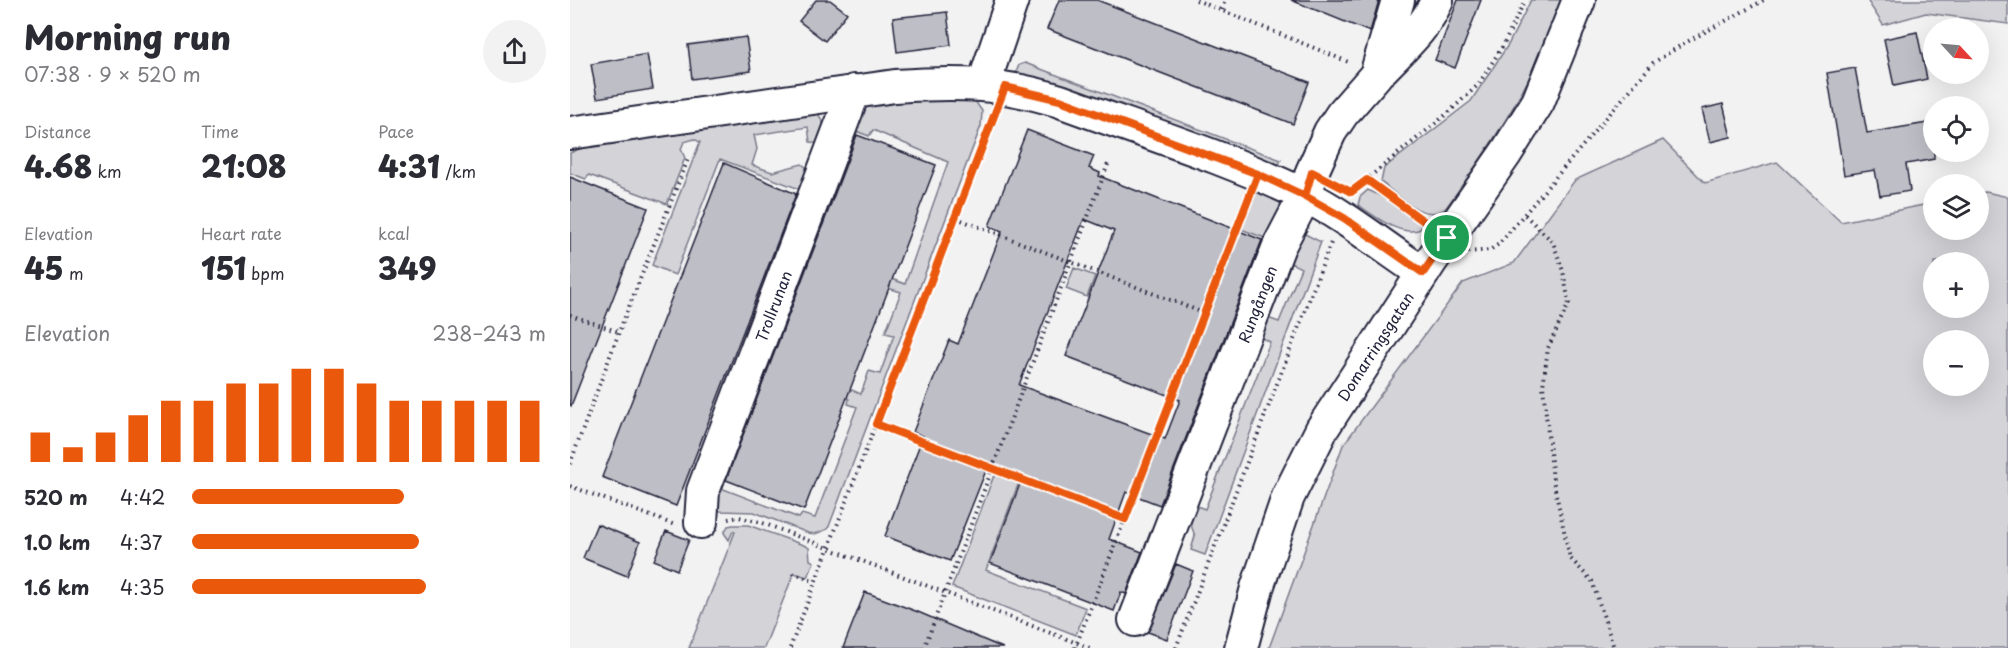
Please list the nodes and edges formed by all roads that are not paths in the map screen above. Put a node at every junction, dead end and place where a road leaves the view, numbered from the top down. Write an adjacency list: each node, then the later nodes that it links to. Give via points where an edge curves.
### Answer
1 (1012, 0): 6 (street)
2 (1398, 0): 5 (street, Rungången)
3 (1437, 0): 5 (street, via 1419,29)
4 (1579, 0): 10 (street, Domarringsgatan, via 1538,102)
5 (1376, 75): 9 (street, Rungången, via 1330,132)
6 (994, 85): 7 (street, via 916,84); 9 (street, via 1060,100 1258,174)
7 (854, 91): 8 (street); 11 (street, Trollrunan, via 703,491)
8 (570, 133)
9 (1309, 184): 10 (street, via 1347,205); 12 (street, Rungången, via 1279,246)
10 (1423, 273): 13 (street, Domarringsgatan, via 1322,429 1288,496)
11 (701, 522)
12 (1135, 620)
13 (1241, 648)

